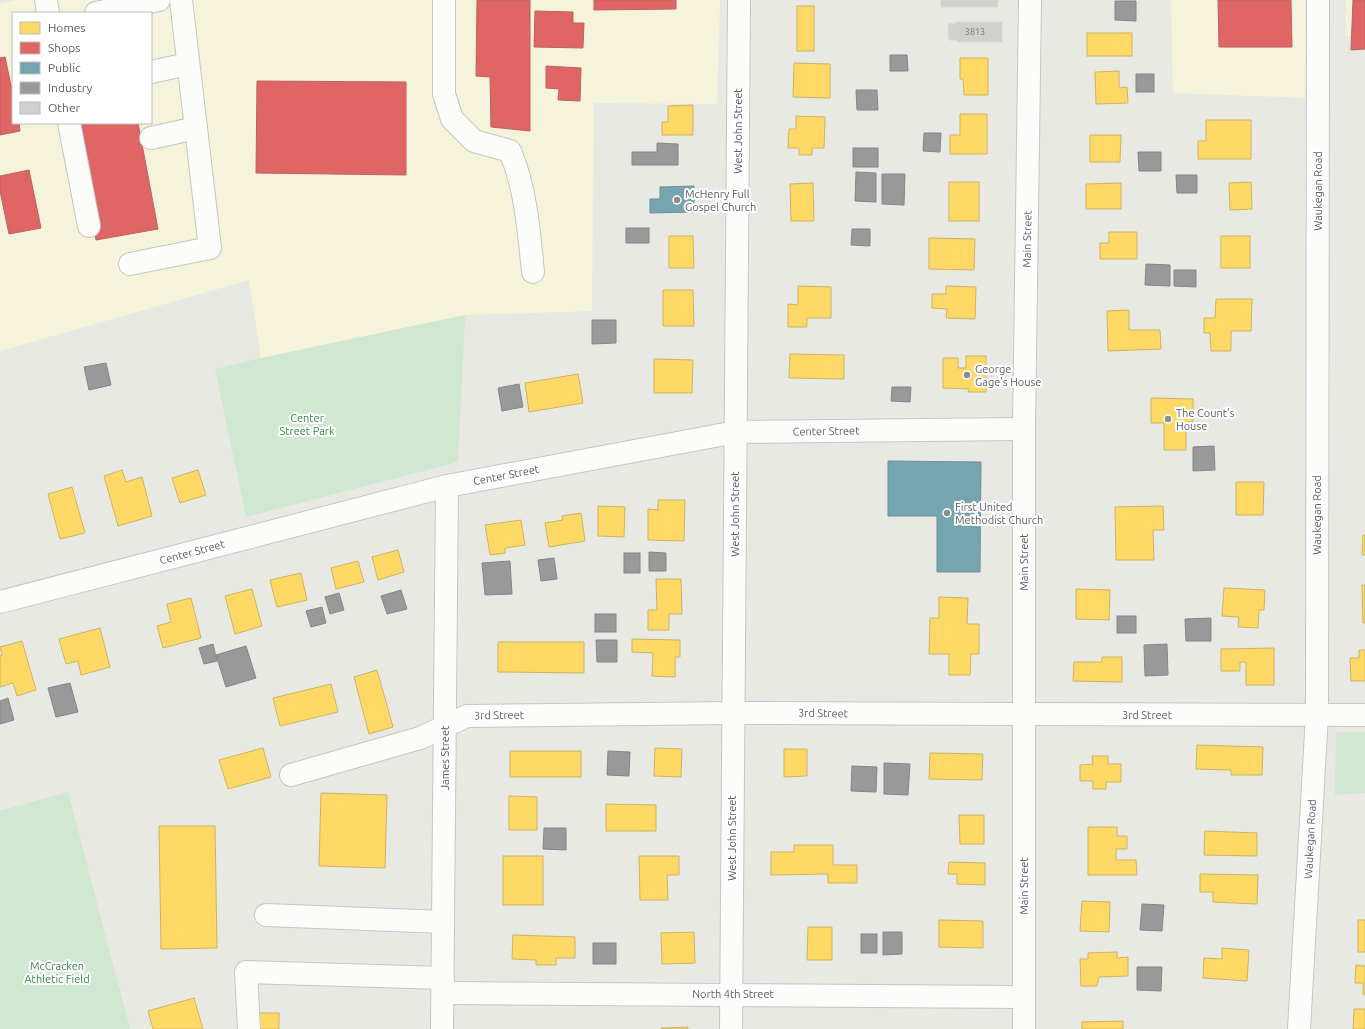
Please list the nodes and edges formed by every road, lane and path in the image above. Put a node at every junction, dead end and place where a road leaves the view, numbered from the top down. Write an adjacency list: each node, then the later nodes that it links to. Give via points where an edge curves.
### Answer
1 (46, 0): 8 (street)
2 (159, 0): 9 (street)
3 (181, 0): 10 (street)
4 (444, 0): 17 (street, via 444,94 448,107 452,119 474,141 510,151 517,167 529,230)
5 (739, 0): 19 (street, West John Street)
6 (1030, 0): 18 (street, Main Street)
7 (1318, 0): 25 (street, Waukegan Road)
8 (48, 12)
9 (101, 12)
10 (188, 64): 11 (street); 13 (street)
11 (152, 72)
12 (70, 124): 15 (street)
13 (196, 128): 14 (street); 16 (street, via 210,248)
14 (151, 138)
15 (89, 226)
16 (130, 264)
17 (533, 272)
18 (1024, 429): 19 (street, Center Street); 23 (street, Main Street)
19 (736, 432): 20 (street, Center Street); 22 (street, West John Street)
20 (447, 486): 21 (street, Center Street); 26 (street, James Street)
21 (0, 602)
22 (733, 712): 23 (street, 3rd Street); 26 (street, 3rd Street, via 467,716); 31 (street, West John Street)
23 (1024, 714): 25 (street, 3rd Street); 32 (street, Main Street)
24 (1365, 715): 25 (street, 3rd Street)
25 (1317, 716): 37 (street, Waukegan Road)
26 (445, 726): 27 (street, 3rd Street, via 420,738); 29 (street, James Street)
27 (291, 775)
28 (266, 915): 29 (street)
29 (443, 922): 30 (street, James Street)
30 (443, 986): 31 (street, North 4th Street); 33 (street, North 4th Street, via 246,972); 34 (street, James Street)
31 (731, 994): 32 (street, North 4th Street); 35 (street, West John Street)
32 (1023, 996): 36 (street, Main Street)
33 (249, 1029)
34 (442, 1029)
35 (731, 1029)
36 (1024, 1029)
37 (1299, 1029)

